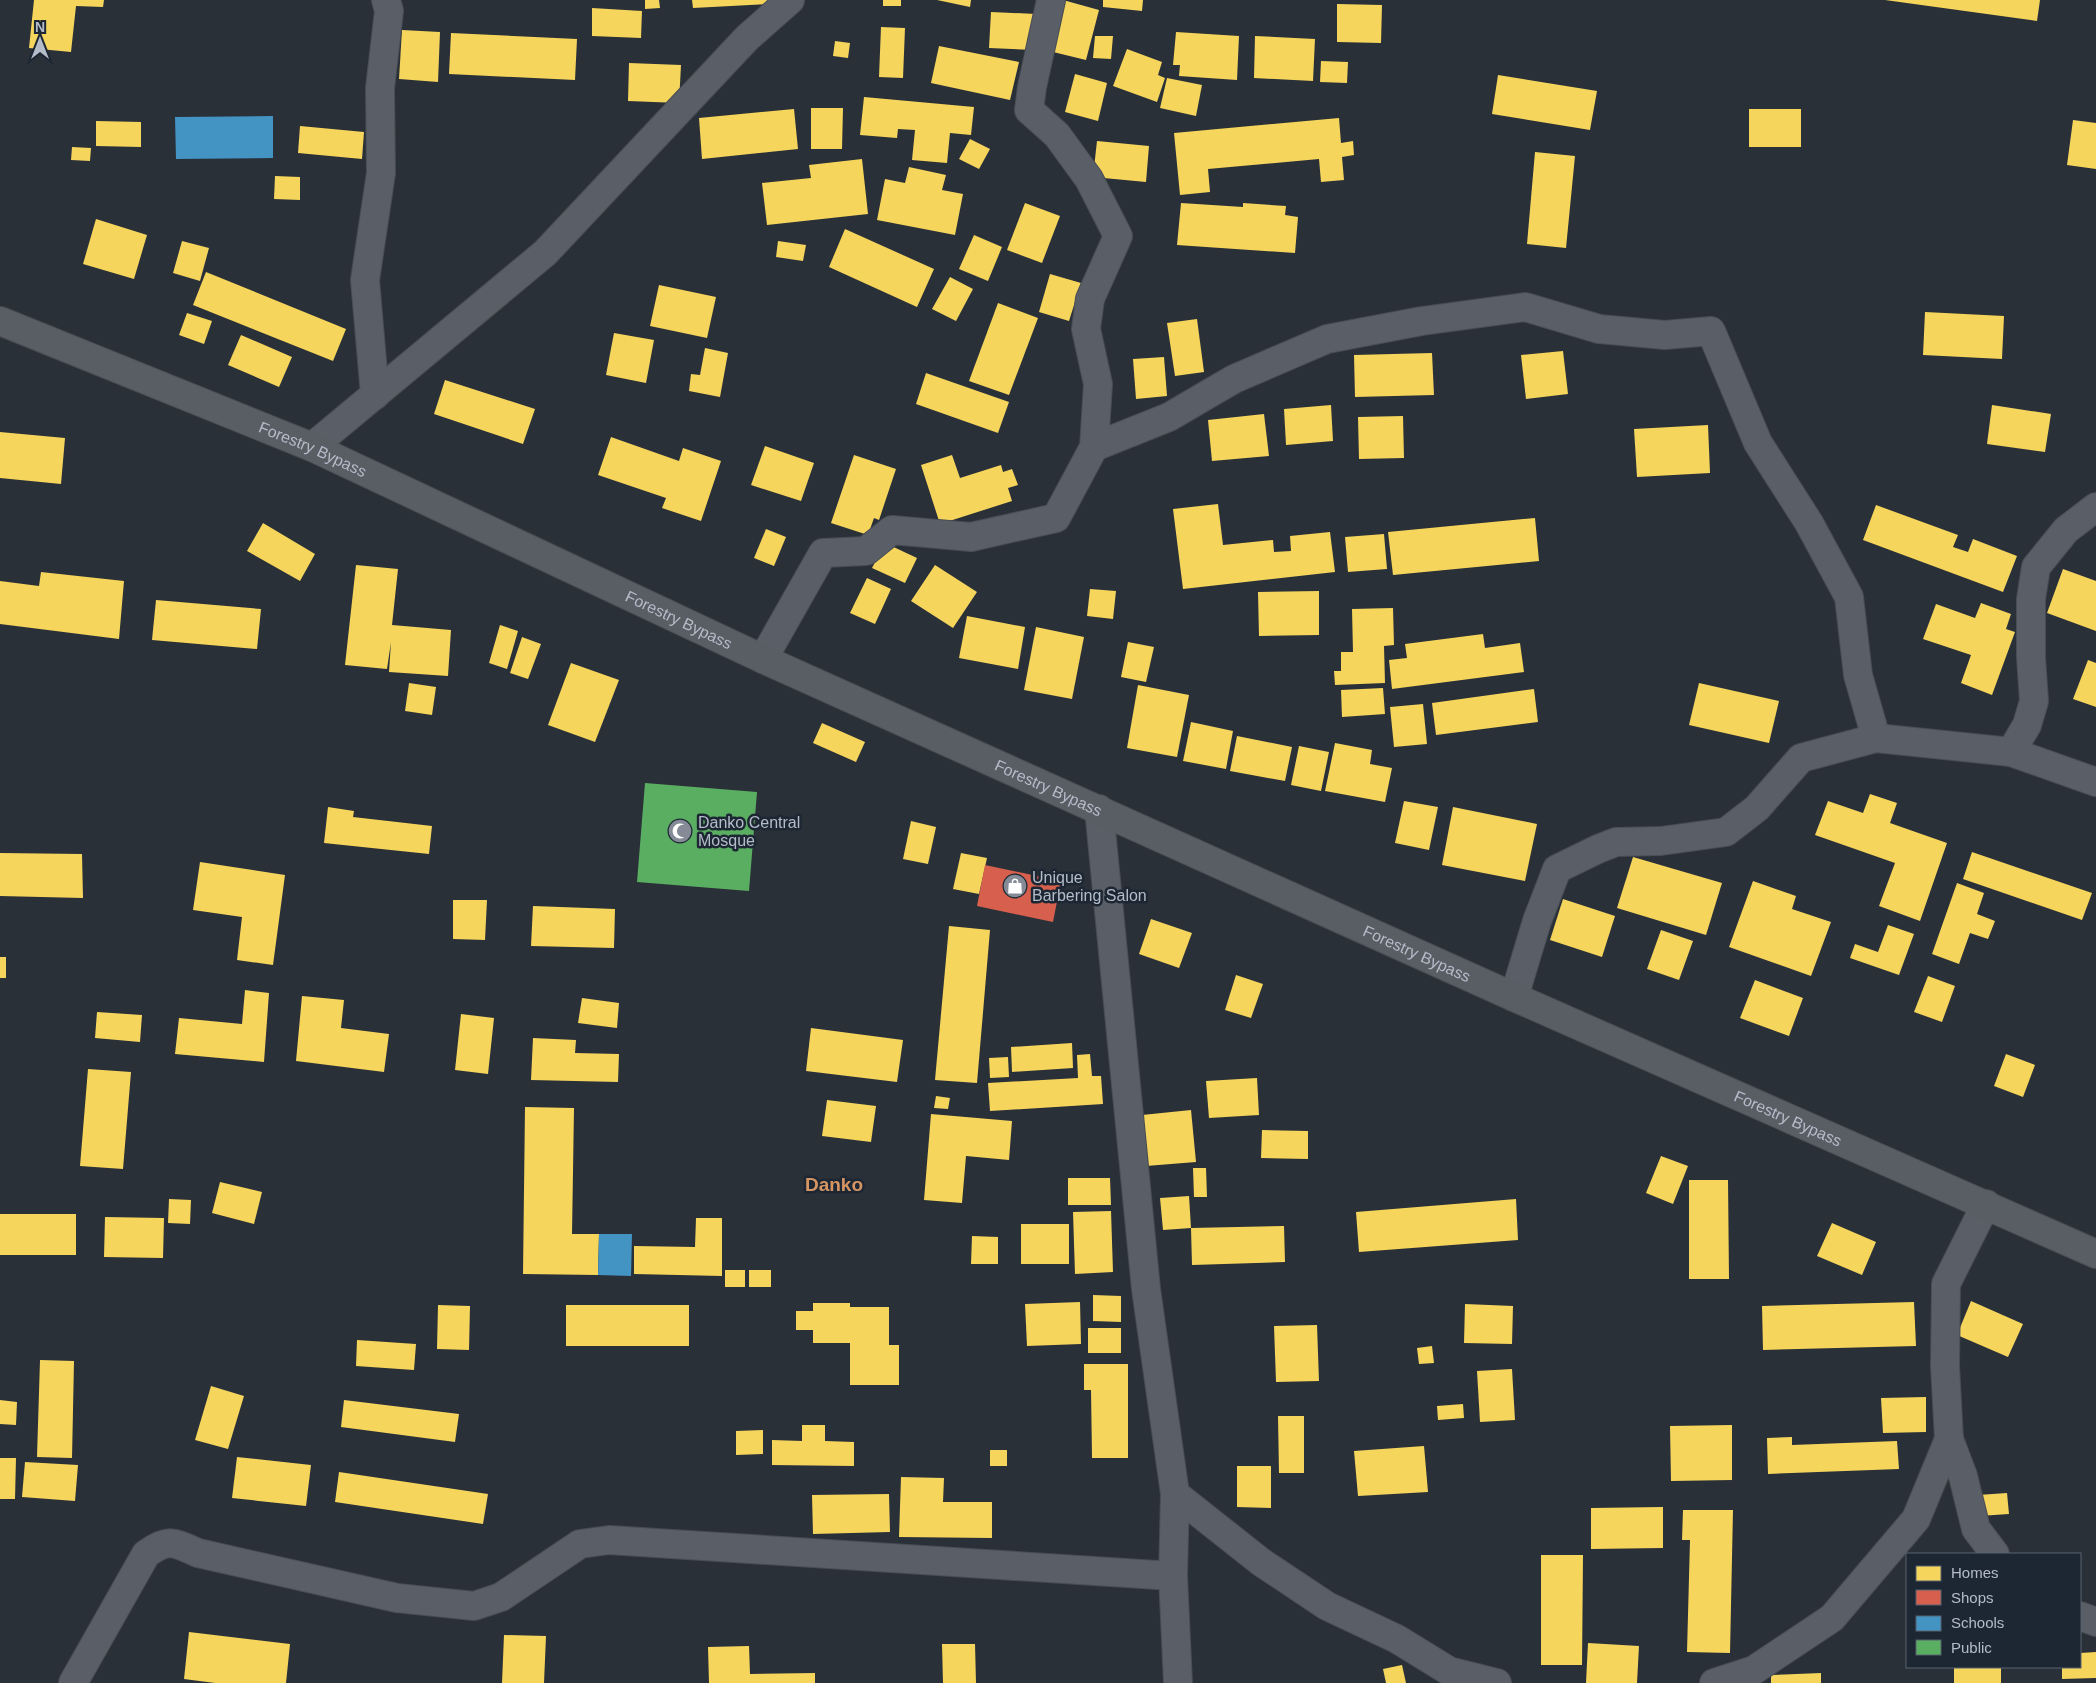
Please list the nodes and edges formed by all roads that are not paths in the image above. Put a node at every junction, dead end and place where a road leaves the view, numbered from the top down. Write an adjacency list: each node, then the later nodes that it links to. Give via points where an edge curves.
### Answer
1 (386, 0): 5 (street, via 389,11 380,88 382,173 365,280)
2 (790, 0): 5 (street, via 747,38 545,254)
3 (1051, 0): 7 (street, via 1029,110 1056,136 1089,179 1118,236 1090,299 1086,329 1098,384)
4 (0, 321): 6 (street, Forestry Bypass)
5 (375, 395): 6 (street)
6 (312, 447): 9 (street, Forestry Bypass)
7 (1094, 447): 9 (street, via 1056,518 971,537 892,530 866,551 823,553); 10 (street, via 1169,417 1234,379 1327,339 1422,321 1526,307 1599,329 1665,335 1711,331 1758,443 1809,523 1849,597 1858,675)
8 (2096, 507): 11 (street, via 2066,530 2036,567 2031,599 2034,701 2027,725)
9 (763, 659): 13 (street, Forestry Bypass)
10 (1876, 738): 11 (street); 14 (street, via 1801,758 1757,808 1726,832 1661,841 1616,842 1557,869)
11 (2011, 752): 12 (street)
12 (2096, 782)
13 (1099, 809): 14 (street, Forestry Bypass); 18 (street, via 1146,1289)
14 (1514, 997): 15 (street, Forestry Bypass)
15 (1986, 1204): 16 (street, Forestry Bypass); 17 (street, via 1946,1284 1945,1366)
16 (2096, 1254)
17 (1950, 1439): 19 (street, via 1976,1529); 26 (street, via 1916,1519 1832,1618 1754,1670)
18 (1175, 1494): 20 (street); 25 (street, via 1261,1562 1327,1606 1397,1639 1449,1671)
19 (1994, 1553)
20 (1173, 1576): 23 (street, via 609,1540 580,1544 501,1597 474,1606 397,1598 198,1553 175,1542 160,1544 146,1554); 24 (street)
21 (2081, 1616): 22 (street)
22 (2096, 1622)
23 (73, 1683)
24 (1178, 1683)
25 (1497, 1683)
26 (1714, 1683)

